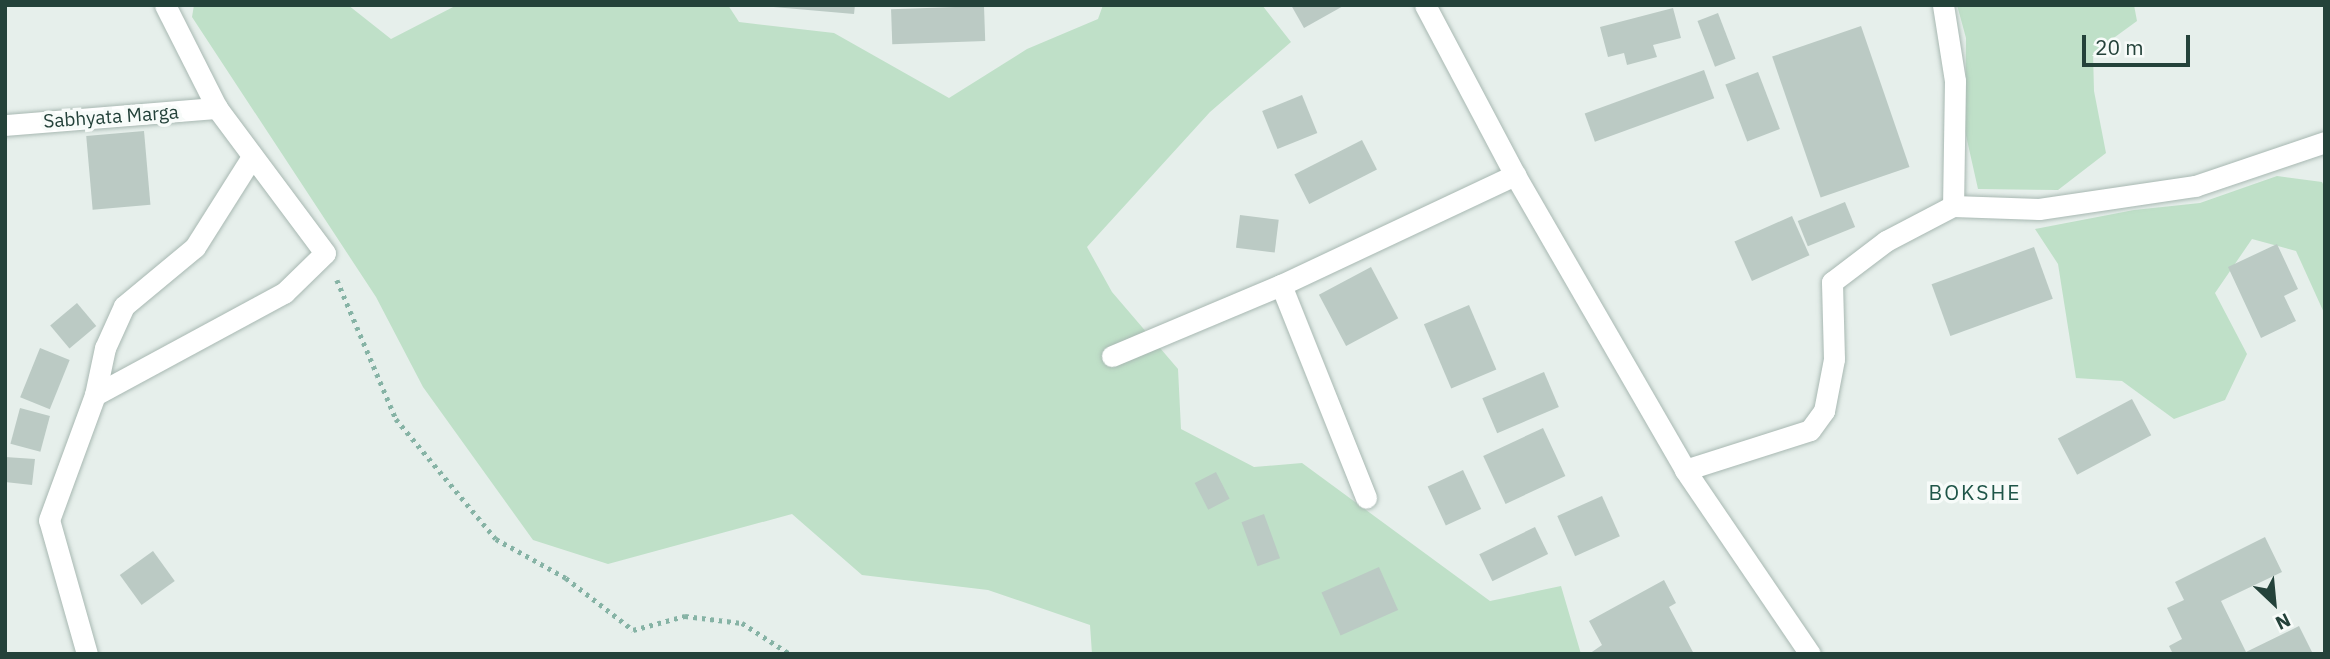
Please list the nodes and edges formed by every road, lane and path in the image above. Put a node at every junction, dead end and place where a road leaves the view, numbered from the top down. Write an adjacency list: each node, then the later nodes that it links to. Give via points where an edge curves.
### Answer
1 (165, 5): 4 (street)
2 (1425, 5): 8 (street)
3 (1942, 5): 9 (street, via 1955,81)
4 (217, 108): 5 (street, Sabhyata Marga); 7 (street)
5 (5, 125)
6 (2325, 142): 9 (street, via 2195,186 2039,209)
7 (252, 157): 10 (street); 13 (street, via 195,247 124,306 105,348)
8 (1516, 175): 11 (street); 14 (street)
9 (1953, 206): 14 (street, via 1886,241 1832,282 1834,359 1824,411 1810,430)
10 (325, 253): 13 (street, via 284,293); 17 (path, via 396,419 496,539 566,578 633,630 685,616 742,624)
11 (1281, 285): 12 (street); 15 (street)
12 (1112, 356)
13 (95, 395): 16 (street, via 49,520)
14 (1685, 470): 18 (street)
15 (1366, 498)
16 (87, 654)
17 (790, 654)
18 (1810, 654)

